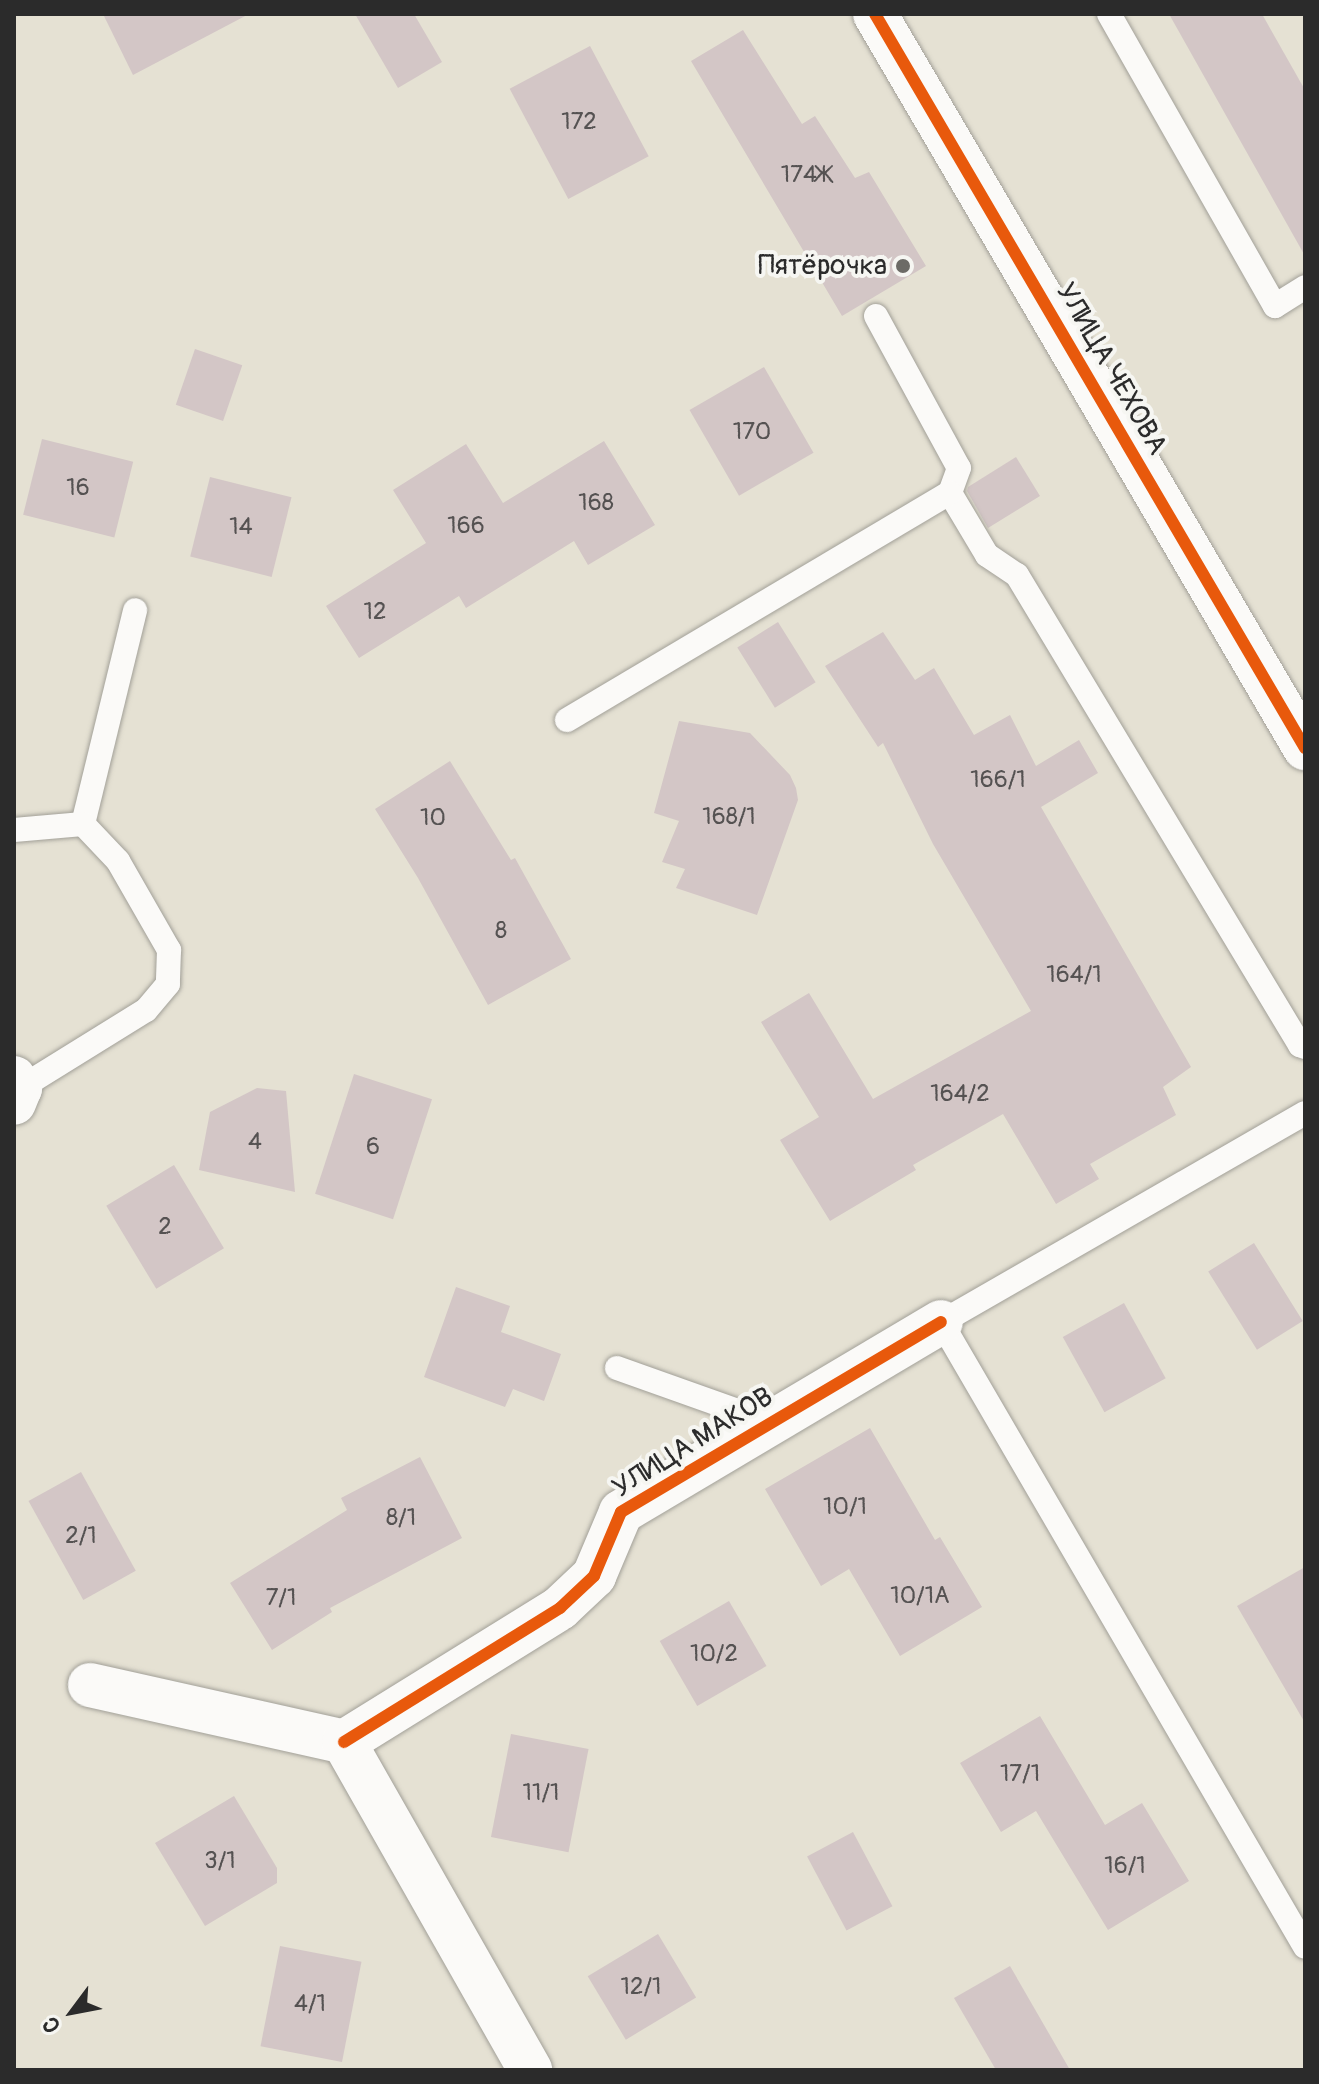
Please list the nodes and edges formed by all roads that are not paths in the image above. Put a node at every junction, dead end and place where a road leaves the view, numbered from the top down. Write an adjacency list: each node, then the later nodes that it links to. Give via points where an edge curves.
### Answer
1 (875, 14): 8 (street, УЛИЦА ЧЕХОВА)
2 (1109, 14): 3 (lane, via 1275,306)
3 (1305, 287)
4 (876, 316): 5 (lane, via 959,468)
5 (950, 493): 7 (lane); 11 (lane, via 987,555 1017,575)
6 (135, 610): 9 (lane)
7 (567, 720)
8 (1305, 748)
9 (83, 824): 10 (lane); 12 (lane, via 118,861 169,950 168,984 146,1010)
10 (14, 830)
11 (1305, 1047)
12 (16, 1089)
13 (1305, 1113): 14 (lane)
14 (941, 1322): 16 (street, УЛИЦА МАКОВ); 19 (lane)
15 (617, 1368): 16 (lane)
16 (769, 1422): 18 (street, УЛИЦА МАКОВ, via 621,1512 594,1576 560,1608)
17 (90, 1685): 18 (street)
18 (344, 1742): 20 (street)
19 (1305, 1947)
20 (530, 2070)

